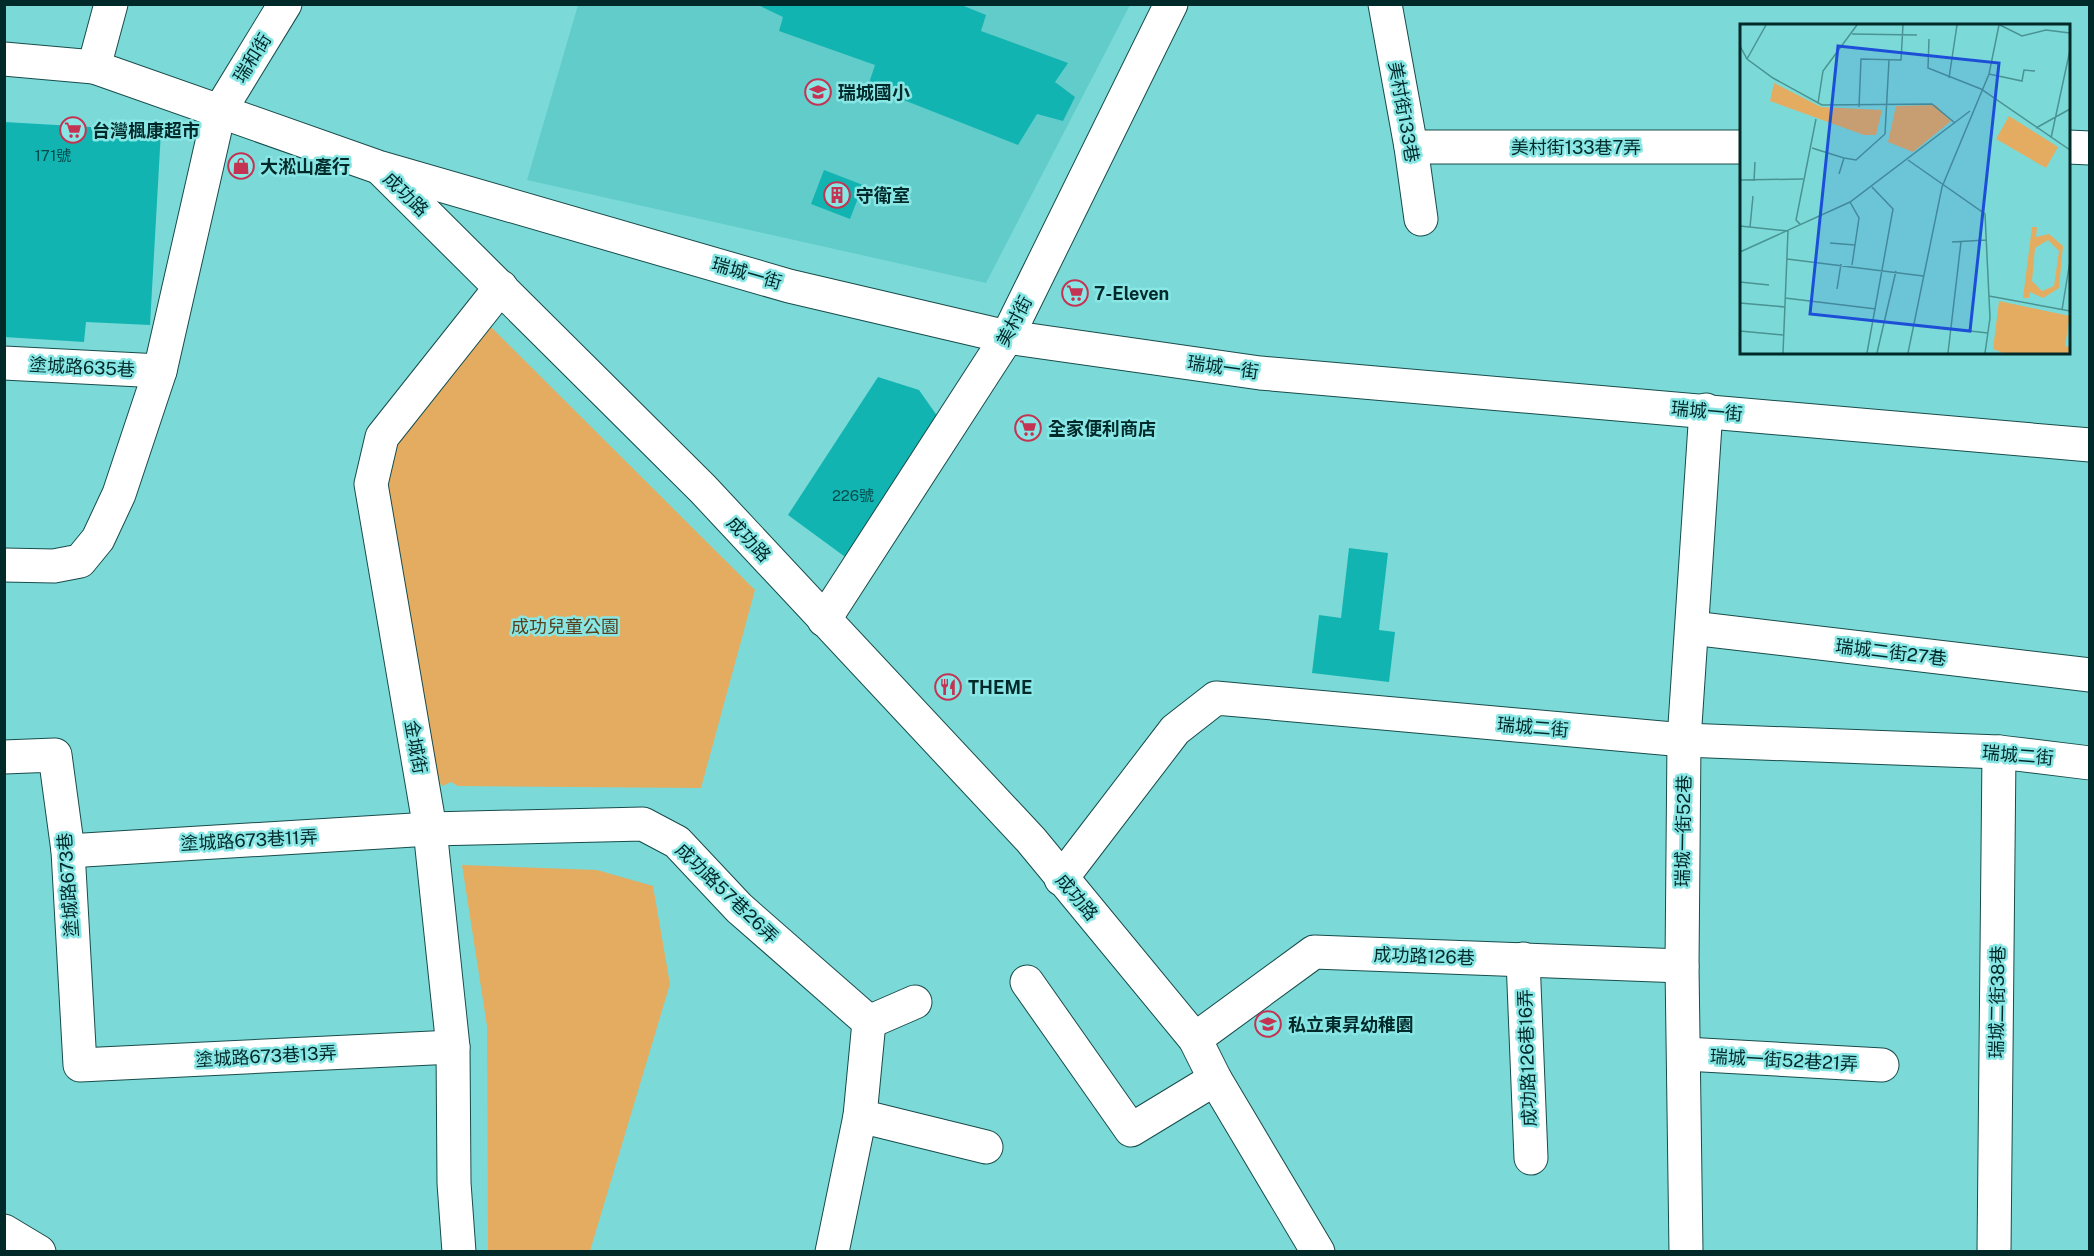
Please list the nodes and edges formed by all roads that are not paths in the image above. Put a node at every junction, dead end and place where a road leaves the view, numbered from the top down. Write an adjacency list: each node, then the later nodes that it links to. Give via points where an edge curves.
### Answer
1 (111, 4): 6 (street)
2 (285, 4): 7 (street, 瑞和街)
3 (1171, 4): 15 (street, 美村街)
4 (1385, 4): 8 (street, 美村街133巷)
5 (4, 59): 6 (street, 成功路)
6 (94, 68): 7 (street, 成功路)
7 (219, 112): 12 (street, 成功路); 17 (street, 瑞和街)
8 (1411, 147): 9 (street, 美村街133巷7弄); 13 (street, 美村街133巷)
9 (1740, 147)
10 (2070, 147): 11 (street)
11 (2090, 148)
12 (378, 167): 14 (street, 成功路); 15 (street, 瑞城一街, via 789,285)
13 (1421, 219)
14 (501, 287): 21 (street, 成功路, via 703,489); 28 (street, 金城街, via 382,437 371,484)
15 (1007, 336): 18 (street, 瑞城一街, via 1260,373); 21 (street, 美村街)
16 (4, 363): 17 (street, 塗城路635巷)
17 (160, 370): 20 (street, 瑞和街, via 118,494 98,538 80,561 54,566)
18 (1706, 410): 19 (street, 瑞城一街); 22 (street, 瑞城一街52巷)
19 (2090, 445)
20 (4, 565)
21 (824, 620): 30 (street, 成功路, via 1030,840)
22 (1692, 628): 23 (street, 瑞城二街27巷); 24 (street, 瑞城一街52巷)
23 (2090, 675)
24 (1684, 741): 25 (street, 瑞城二街); 30 (street, 瑞城二街, via 1215,698 1175,730); 32 (street, 瑞城一街52巷)
25 (1999, 752): 27 (street, 瑞城二街); 51 (street, 瑞城二街38巷)
26 (4, 757): 29 (street, 塗城路673巷, via 55,755)
27 (2090, 763)
28 (430, 829): 29 (street, 塗城路673巷11弄); 35 (street, 成功路57巷26弄, via 643,824 677,842 739,909); 37 (street, 金城街)
29 (68, 851): 39 (street, 塗城路673巷)
30 (1061, 879): 36 (street, 成功路)
31 (1523, 959): 32 (street, 成功路126巷); 36 (street, 成功路126巷, via 1314,952); 44 (street, 成功路126巷16弄)
32 (1682, 966): 38 (street, 瑞城一街52巷)
33 (1027, 981): 41 (street, via 1131,1131)
34 (915, 1002): 35 (street)
35 (869, 1022): 42 (street)
36 (1195, 1039): 41 (street, 成功路)
37 (453, 1047): 39 (street, 塗城路673巷13弄); 47 (street, 金城街)
38 (1685, 1054): 40 (street, 瑞城一街52巷21弄); 50 (street, 瑞城一街52巷)
39 (80, 1065)
40 (1882, 1065)
41 (1215, 1079): 49 (street, 成功路)
42 (860, 1116): 43 (street); 48 (street)
43 (986, 1147)
44 (1531, 1158)
45 (4, 1231): 46 (street)
46 (39, 1251)
47 (459, 1251)
48 (832, 1251)
49 (1318, 1251)
50 (1686, 1251)
51 (1994, 1251)

